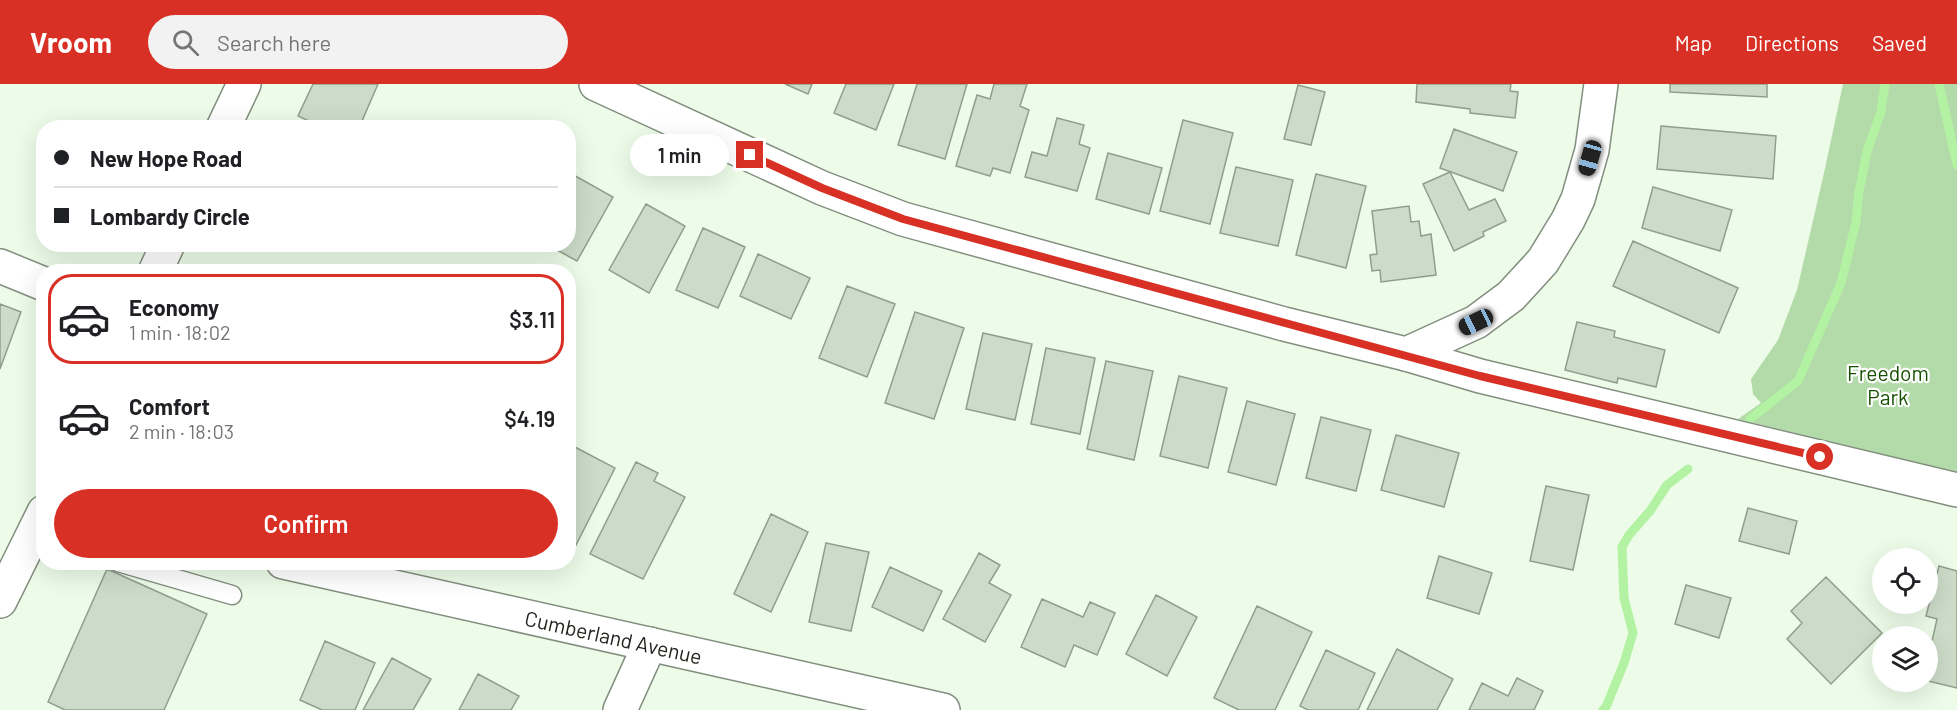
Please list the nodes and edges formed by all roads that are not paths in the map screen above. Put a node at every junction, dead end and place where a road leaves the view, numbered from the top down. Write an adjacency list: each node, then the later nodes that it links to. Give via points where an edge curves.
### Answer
1 (244, 84): 4 (street)
2 (596, 84): 7 (street, via 822,188 903,219)
3 (1601, 84): 7 (street, via 1592,150 1578,199 1543,261 1511,296 1476,322)
4 (227, 120)
5 (0, 266): 6 (street)
6 (36, 281)
7 (1406, 354): 8 (street, via 1480,376)
8 (1957, 490)
9 (36, 528): 14 (street)
10 (146, 570): 13 (lane)
11 (356, 570): 12 (street, Cumberland Avenue)
12 (374, 572): 15 (street, Cumberland Avenue)
13 (232, 595)
14 (0, 601)
15 (650, 644): 16 (street); 17 (street, Cumberland Avenue)
16 (620, 710)
17 (943, 710)

